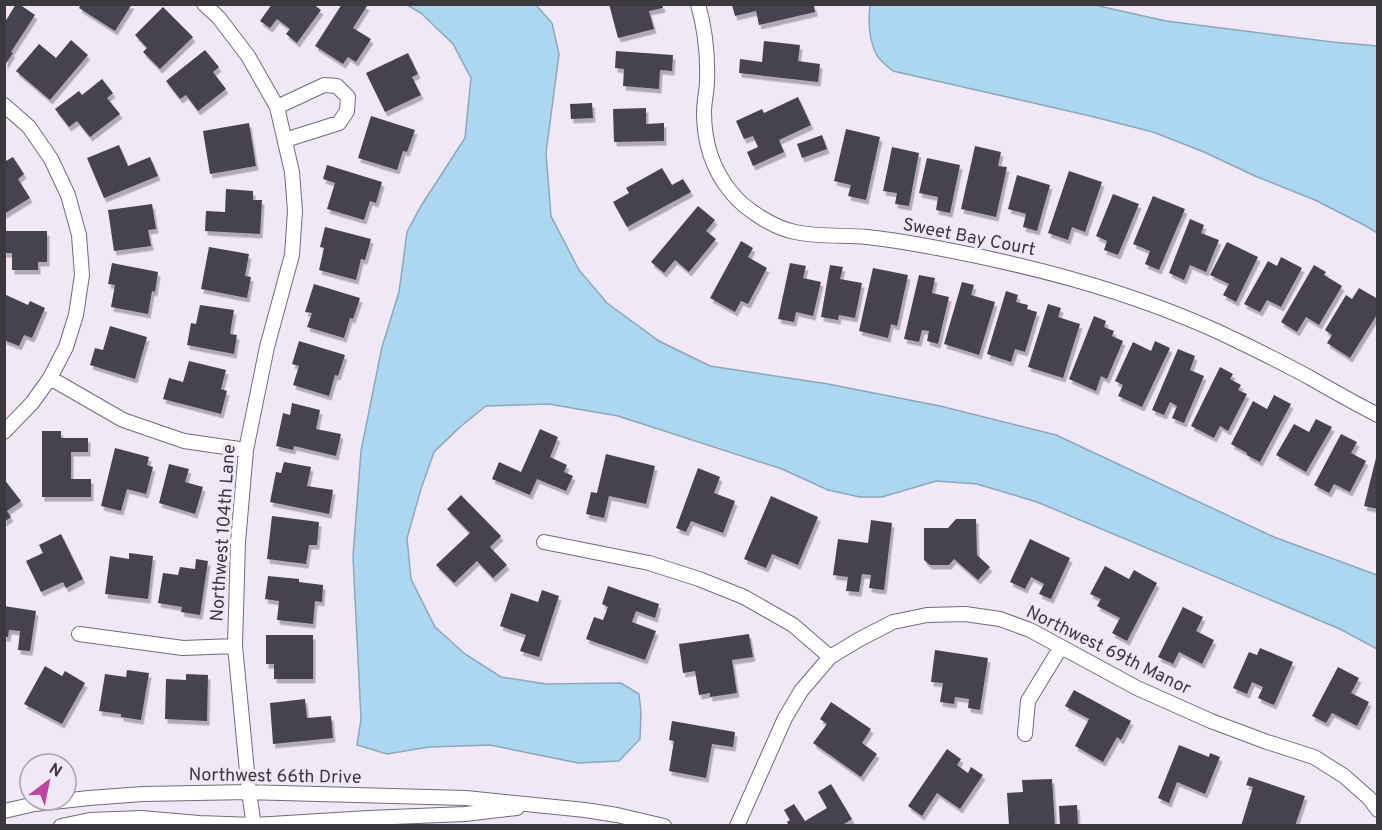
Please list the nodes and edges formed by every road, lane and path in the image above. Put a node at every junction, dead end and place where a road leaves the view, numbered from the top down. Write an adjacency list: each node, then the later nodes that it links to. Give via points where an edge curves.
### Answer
1 (204, 4): 4 (street, Northwest 104th Lane, via 248,56)
2 (698, 4): 7 (street, Sweet Bay Court, via 707,50 704,111 709,153 732,194 771,223 794,232 868,237 975,255 1150,303 1275,360)
3 (4, 105): 6 (street, via 29,127 51,159 68,195 79,235 82,275 76,315)
4 (277, 107): 5 (street, Northwest 104th Lane); 5 (street, via 324,85 337,86 348,98 347,111 339,123)
5 (285, 140): 9 (street, Northwest 104th Lane, via 295,211 292,255)
6 (50, 378): 8 (street, via 32,404); 9 (street, via 123,420 184,441)
7 (1377, 415)
8 (4, 432)
9 (246, 450): 12 (street, Northwest 104th Lane)
10 (544, 542): 14 (street, via 649,563 744,597 793,625)
11 (79, 634): 12 (street, via 183,648)
12 (235, 646): 16 (street, Northwest 104th Lane)
13 (1061, 646): 14 (street, Northwest 69th Manor, via 1000,619 965,614 927,615 893,622); 15 (street, via 1028,701); 19 (street, Northwest 69th Manor, via 1137,688 1211,721 1314,757 1344,776)
14 (830, 657): 23 (street, Northwest 69th Manor, via 801,691 785,718)
15 (1025, 734)
16 (249, 792): 17 (street, Northwest 66th Drive, via 466,798); 18 (street, Northwest 66th Drive, via 143,794); 21 (street, Northwest 104th Lane)
17 (546, 805): 21 (street, Northwest 66th Drive, via 465,814); 22 (street, Northwest 66th Drive)
18 (4, 810)
19 (1377, 810)
20 (61, 825): 21 (street, Northwest 66th Drive, via 141,818)
21 (254, 825)
22 (664, 825)
23 (737, 825)

